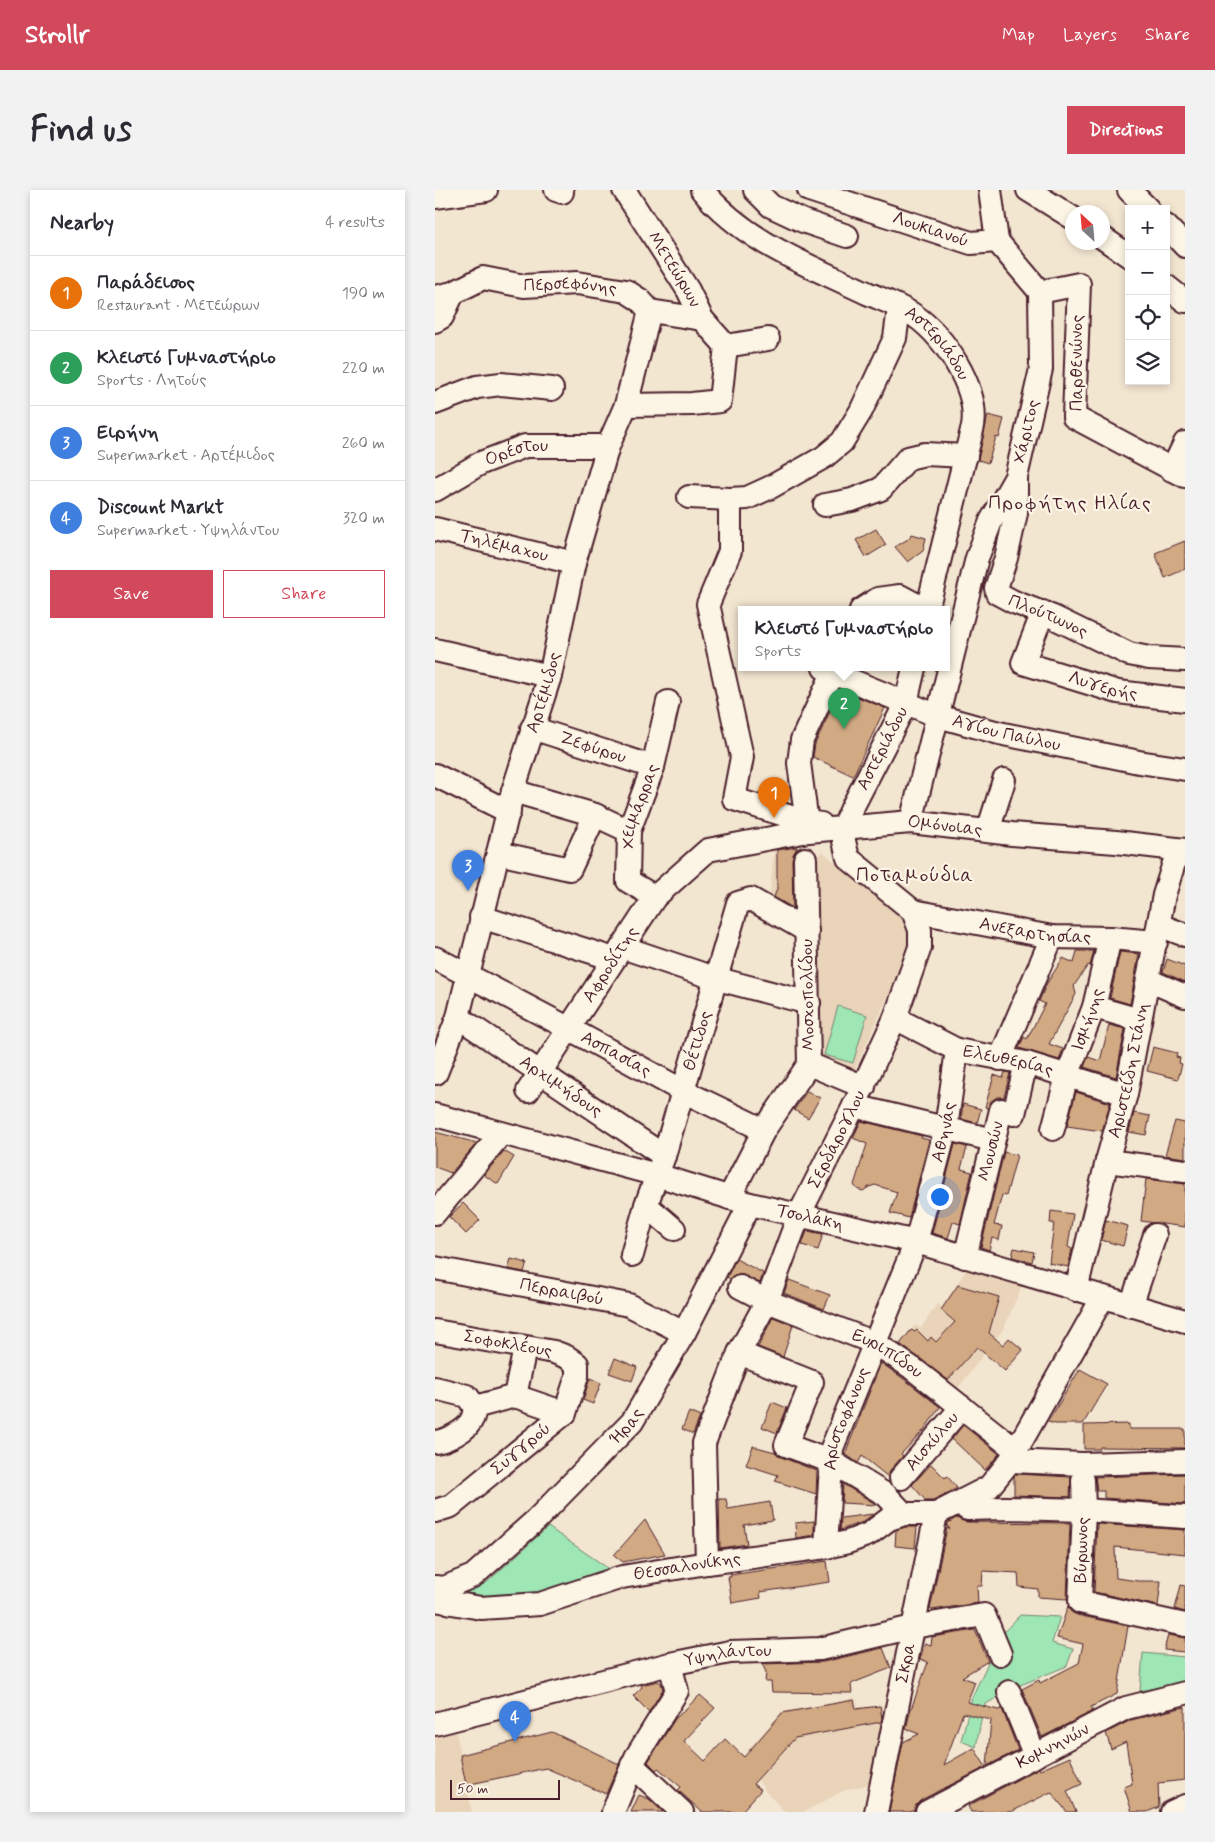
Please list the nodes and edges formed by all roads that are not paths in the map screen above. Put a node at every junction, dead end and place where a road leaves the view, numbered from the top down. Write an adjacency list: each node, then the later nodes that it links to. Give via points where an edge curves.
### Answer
1 (486, 190): 9 (street)
2 (624, 190): 24 (street, Μετεώρων, via 688,290)
3 (702, 190): 22 (street, Αστεριάδου, via 728,218 749,234)
4 (755, 190): 13 (street, via 771,206)
5 (809, 190): 14 (street, Λουκιανού, via 971,243)
6 (990, 190): 14 (street)
7 (1029, 190): 11 (street)
8 (1129, 190): 10 (street)
9 (435, 197)
10 (1144, 205)
11 (1065, 213)
12 (1170, 230): 16 (street)
13 (847, 236)
14 (997, 241): 19 (street)
15 (1110, 243): 17 (street)
16 (1185, 246)
17 (1125, 253)
18 (1170, 289): 21 (street)
19 (1040, 292): 34 (street, Παρθενώνος, via 1079,284 1074,417); 35 (street, Χάριτος, via 1041,369)
20 (444, 295): 23 (street, Περσεφόνης, via 483,278 524,286 577,283 626,291); 25 (street, via 443,317)
21 (1185, 300)
22 (899, 308): 33 (street, Αστεριάδου, via 916,317 938,337 966,383 972,398 974,420); 38 (street, via 895,338 858,418 842,442 824,457 771,487 747,498)
23 (650, 311): 24 (street); 30 (street, Αρτέμιδος)
24 (702, 319): 27 (street, Μετεώρων)
25 (435, 321)
26 (768, 340): 27 (street)
27 (725, 346): 30 (street, via 720,401)
28 (552, 389): 29 (street, via 501,384 477,387)
29 (435, 403)
30 (626, 405): 32 (street, Αρτέμιδος)
31 (1185, 443): 34 (street)
32 (608, 446): 36 (street, Ορέστου, via 525,446 481,463); 41 (street, Αρτέμιδος)
33 (966, 456): 39 (street, via 925,454 908,458 881,489 852,500); 44 (street, Αστεριάδου)
34 (1179, 473)
35 (1016, 477): 45 (street, Πλούτωνος, via 1016,512 996,591 1014,602); 48 (street, Χάριτος, via 980,548)
36 (435, 490)
37 (689, 497): 38 (street)
38 (729, 499): 66 (street, via 730,551 707,604 742,757 734,799)
39 (825, 505)
40 (435, 529): 41 (street, Τηλέμαχου)
41 (574, 563): 53 (street, Αρτέμιδος)
42 (867, 606): 43 (street, via 878,599 901,596)
43 (919, 606)
44 (927, 606)
45 (1043, 612): 47 (street, Πλούτωνος, via 1129,654); 54 (street, Λυγερής, via 1023,663 1118,692)
46 (435, 650): 53 (street)
47 (1185, 660)
48 (950, 668)
49 (829, 671): 66 (street, via 802,740 799,763)
50 (831, 671): 56 (street, Αγίου Παύλου)
51 (913, 671): 56 (street, Αστεριάδου)
52 (949, 671): 57 (street, Χάριτος)
53 (550, 676): 58 (street, Αρτέμιδος)
54 (1185, 700)
55 (668, 702): 59 (street, Χειμάρρας)
56 (906, 703): 57 (street, Αγίου Παύλου); 67 (street, Αστεριάδου)
57 (938, 716): 60 (street, Αγίου Παύλου, via 1019,737); 65 (street, Χάριτος)
58 (532, 728): 59 (street, Ζεφύρου); 63 (street, Αρτέμιδος)
59 (653, 767): 68 (street, Χειμάρρας)
60 (1185, 769)
61 (435, 775): 63 (street)
62 (1004, 780): 69 (street)
63 (511, 802): 64 (street); 72 (street, Αρτέμιδος)
64 (595, 815): 68 (street); 72 (street, via 570,869)
65 (911, 822): 67 (street, Ομόνοιας); 69 (street, Ομόνοιας)
66 (807, 826): 67 (street, Ομόνοιας); 70 (street, Ομόνοιας)
67 (844, 827): 75 (street, via 848,858)
68 (629, 831): 74 (street, Χειμάρρας, via 628,881)
69 (989, 832): 71 (street, Ομόνοιας)
70 (708, 850): 74 (street, Αφροδίτης)
71 (1181, 850): 78 (street, Αριστείδη Στάνη, via 1165,896)
72 (498, 853): 76 (street, Αρτέμιδος)
73 (805, 859): 77 (street, Μοσχοπολίδου)
74 (655, 897): 82 (street, Αφροδίτης)
75 (913, 911): 80 (street, Ανεξαρτησίας); 91 (street, Σερδάρογλου, via 920,930 920,947)
76 (481, 917): 82 (street); 84 (street, Αρτέμιδος)
77 (807, 931): 85 (street, Θέτιδος, via 751,899 738,903); 88 (street, Μοσχοπολίδου)
78 (1158, 934): 79 (street, Ανεξαρτησίας); 81 (street, Ανεξαρτησίας); 86 (street, Αριστείδη Στάνη)
79 (1185, 935)
80 (1052, 938): 81 (street, Ανεξαρτησίας); 95 (street)
81 (1110, 938): 89 (street, Ισμήνης)
82 (618, 953): 85 (street); 93 (street, Αφροδίτης)
83 (435, 958): 84 (street, Ασπασίας)
84 (469, 975): 90 (street, Αρτέμιδος); 93 (street, Ασπασίας)
85 (715, 978): 88 (street); 101 (street, Θέτιδος)
86 (1148, 980): 87 (street); 92 (street, Αριστείδη Στάνη)
87 (1185, 996)
88 (809, 1003): 97 (street, Μοσχοπολίδου)
89 (1094, 1007): 92 (street); 99 (street, Ισμήνης)
90 (458, 1017): 98 (street, Αρτέμιδος); 100 (street, Αρχιμήδους)
91 (895, 1018): 94 (street, Ελευθερίας); 103 (street, Σερδάρογλου)
92 (1140, 1020): 102 (street, Αριστείδη Στάνη)
93 (568, 1028): 100 (street, Αφροδίτης); 101 (street, Ασπασίας)
94 (957, 1050): 95 (street, Ελευθερίας); 105 (street, Αθηνάς)
95 (1000, 1059): 96 (street, Ελευθερίας)
96 (1026, 1063): 99 (street, Ελευθερίας); 109 (street, Μουσών, via 1014,1114 1001,1110)
97 (809, 1064): 103 (street); 107 (street, Μοσχοπολίδου)
98 (436, 1073)
99 (1067, 1076): 102 (street, Ελευθερίας); 106 (street, Ισμήνης)
100 (534, 1082): 111 (street, Αρχιμήδους)
101 (683, 1091): 107 (street, Ασπασίας); 111 (street, Θέτιδος)
102 (1126, 1094): 110 (street, Αριστείδη Στάνη)
103 (859, 1097): 105 (street); 116 (street, Σερδάρογλου)
104 (435, 1115): 108 (street, Τσολάκη)
105 (946, 1128): 109 (street); 119 (street, Αθηνάς)
106 (1053, 1129)
107 (764, 1130): 113 (street, Μοσχοπολίδου)
108 (501, 1134): 111 (street, Τσολάκη); 115 (street)
109 (993, 1140): 121 (street, Μουσών)
110 (1107, 1162): 112 (street); 124 (street, Αριστείδη Στάνη)
111 (660, 1165): 113 (street, Τσολάκη); 114 (street, Θέτιδος)
112 (1185, 1171)
113 (739, 1201): 116 (street, Τσολάκη); 130 (street, Ήρας)
114 (646, 1206): 117 (street); 120 (street, Θέτιδος)
115 (435, 1213)
116 (799, 1215): 119 (street, Τσολάκη); 126 (street, Σερδάρογλου)
117 (674, 1229)
118 (1155, 1236): 127 (street)
119 (916, 1242): 121 (street, Τσολάκη); 131 (street, Αριστοφάνους)
120 (632, 1255)
121 (965, 1257): 124 (street, Τσολάκη)
122 (435, 1268): 130 (street, Περραιβού, via 629,1306)
123 (740, 1287): 126 (street, Ευριπίδου)
124 (1076, 1290): 125 (street, Τσολάκη)
125 (1103, 1297): 127 (street, Τσολάκη); 141 (street)
126 (767, 1301): 131 (street, Ευριπίδου); 133 (street, Σερδάρογλου)
127 (1131, 1306): 128 (street, Τσολάκη)
128 (1185, 1321)
129 (435, 1331): 132 (street, Σοφοκλέους)
130 (684, 1333): 154 (street, Ήρας, via 632,1422 536,1520 473,1576 443,1588)
131 (875, 1343): 138 (street, Ευριπίδου); 143 (street, Αριστοφάνους, via 832,1448)
132 (525, 1348): 134 (street, Σοφοκλέους, via 554,1352); 136 (street)
133 (739, 1353): 143 (street, via 812,1382 786,1446); 153 (street, Σερδάρογλου, via 704,1443)
134 (577, 1364): 139 (street, Συγγρού, via 577,1376)
135 (435, 1388): 137 (street, via 467,1396)
136 (515, 1396): 137 (street); 139 (street)
137 (475, 1407): 140 (street, via 472,1421 459,1433)
138 (962, 1407): 141 (street, Ευριπίδου); 145 (street, Αισχύλου)
139 (565, 1413): 148 (street, Συγγρού, via 451,1506)
140 (435, 1442)
141 (1014, 1456): 142 (street, via 1082,1464); 150 (street, via 989,1486)
142 (1185, 1461)
143 (832, 1462): 145 (street); 152 (street, Αριστοφάνους)
144 (1083, 1480): 147 (street, Βύρωνος)
145 (895, 1485): 149 (street)
146 (967, 1509): 147 (street)
147 (1084, 1510): 151 (street); 156 (street, Βύρωνος, via 1080,1602)
148 (435, 1511)
149 (903, 1514): 150 (street, Θεσσαλονίκης); 152 (street, Θεσσαλονίκης, via 889,1519 869,1534)
150 (936, 1514): 157 (street, Σκρα)
151 (1185, 1517)
152 (826, 1547): 153 (street, Θεσσαλονίκης)
153 (707, 1563): 155 (street, Θεσσαλονίκης, via 622,1577 540,1604 481,1608)
154 (435, 1587)
155 (435, 1600)
156 (1185, 1625)
157 (913, 1627): 158 (street, Υψηλάντου, via 984,1615); 159 (street, Υψηλάντου, via 820,1649 730,1652); 168 (street, Σκρα)
158 (1000, 1654)
159 (670, 1664): 162 (street, Υψηλάντου); 164 (street, via 677,1691)
160 (1009, 1692): 163 (street)
161 (1185, 1693): 163 (street, Κομνηνών, via 1126,1708)
162 (435, 1724)
163 (1035, 1756): 169 (street, Κομνηνών)
164 (632, 1765): 166 (street); 167 (street)
165 (1185, 1806): 170 (street)
166 (613, 1812)
167 (682, 1812)
168 (876, 1812)
169 (927, 1812)
170 (1173, 1812)

